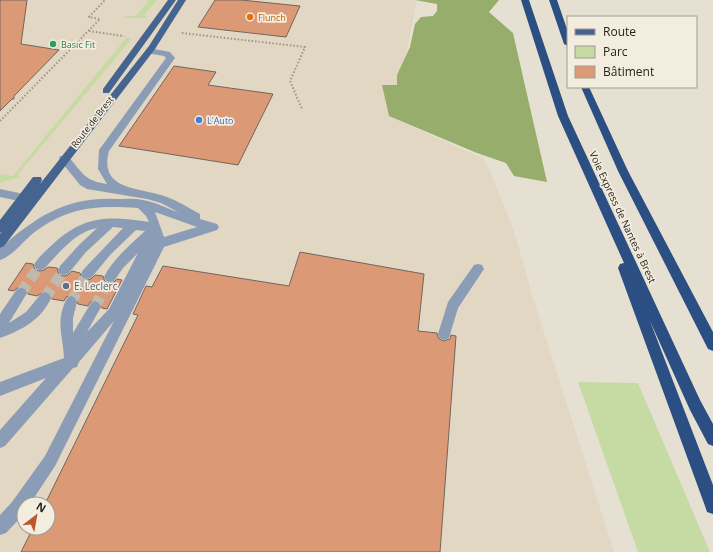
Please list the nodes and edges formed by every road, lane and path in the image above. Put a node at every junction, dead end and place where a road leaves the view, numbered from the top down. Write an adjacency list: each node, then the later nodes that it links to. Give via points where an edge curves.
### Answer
1 (105, 0): 6 (path, via 89,17 100,19)
2 (172, 0): 18 (main road, Route de Brest)
3 (182, 0): 7 (main road, Route de Brest)
4 (525, 0): 15 (highway, Voie Express de Nantes à Brest, via 563,116)
5 (553, 0): 9 (highway)
6 (89, 31): 8 (path); 13 (path)
7 (163, 31): 10 (main road, Route de Brest); 12 (path, via 305,47 290,81)
8 (119, 35)
9 (567, 41)
10 (149, 51): 14 (main road, Route de Brest); 16 (lane, via 167,54 171,58 104,150 101,158 100,165 105,177)
11 (585, 88): 40 (highway, Voie Express de Nantes à Brest, via 623,171)
12 (302, 109)
13 (0, 121)
14 (64, 159): 16 (lane, via 84,182 91,186); 18 (main road, Route de Brest)
15 (581, 159): 43 (highway, Voie Express de Nantes à Brest); 45 (highway)
16 (122, 192): 22 (lane, via 164,200)
17 (0, 193): 18 (lane)
18 (28, 199): 23 (main road, Route de Brest); 25 (main road, Route de Brest)
19 (141, 204): 22 (lane); 24 (lane, via 155,220); 27 (lane, via 101,202 71,206 44,219)
20 (112, 222): 21 (lane); 28 (lane, via 84,226 61,243); 30 (lane)
21 (134, 225): 24 (lane); 31 (lane, via 106,251)
22 (213, 227): 26 (lane)
23 (0, 228)
24 (155, 228): 26 (lane); 32 (lane, via 119,264); 41 (lane, via 113,313)
25 (0, 242)
26 (160, 243): 46 (lane, via 50,461 18,508)
27 (0, 255)
28 (40, 265)
29 (478, 269): 39 (lane, via 452,306)
30 (64, 270)
31 (87, 274)
32 (110, 278)
33 (21, 293): 37 (lane)
34 (45, 298): 38 (lane, via 30,318 22,324)
35 (71, 302): 41 (lane, via 66,313 65,330)
36 (95, 307): 41 (lane)
37 (0, 325)
38 (0, 332)
39 (444, 334)
40 (713, 345)
41 (71, 356): 42 (lane); 44 (lane)
42 (0, 389)
43 (713, 439)
44 (0, 441)
45 (713, 506)
46 (0, 527)

